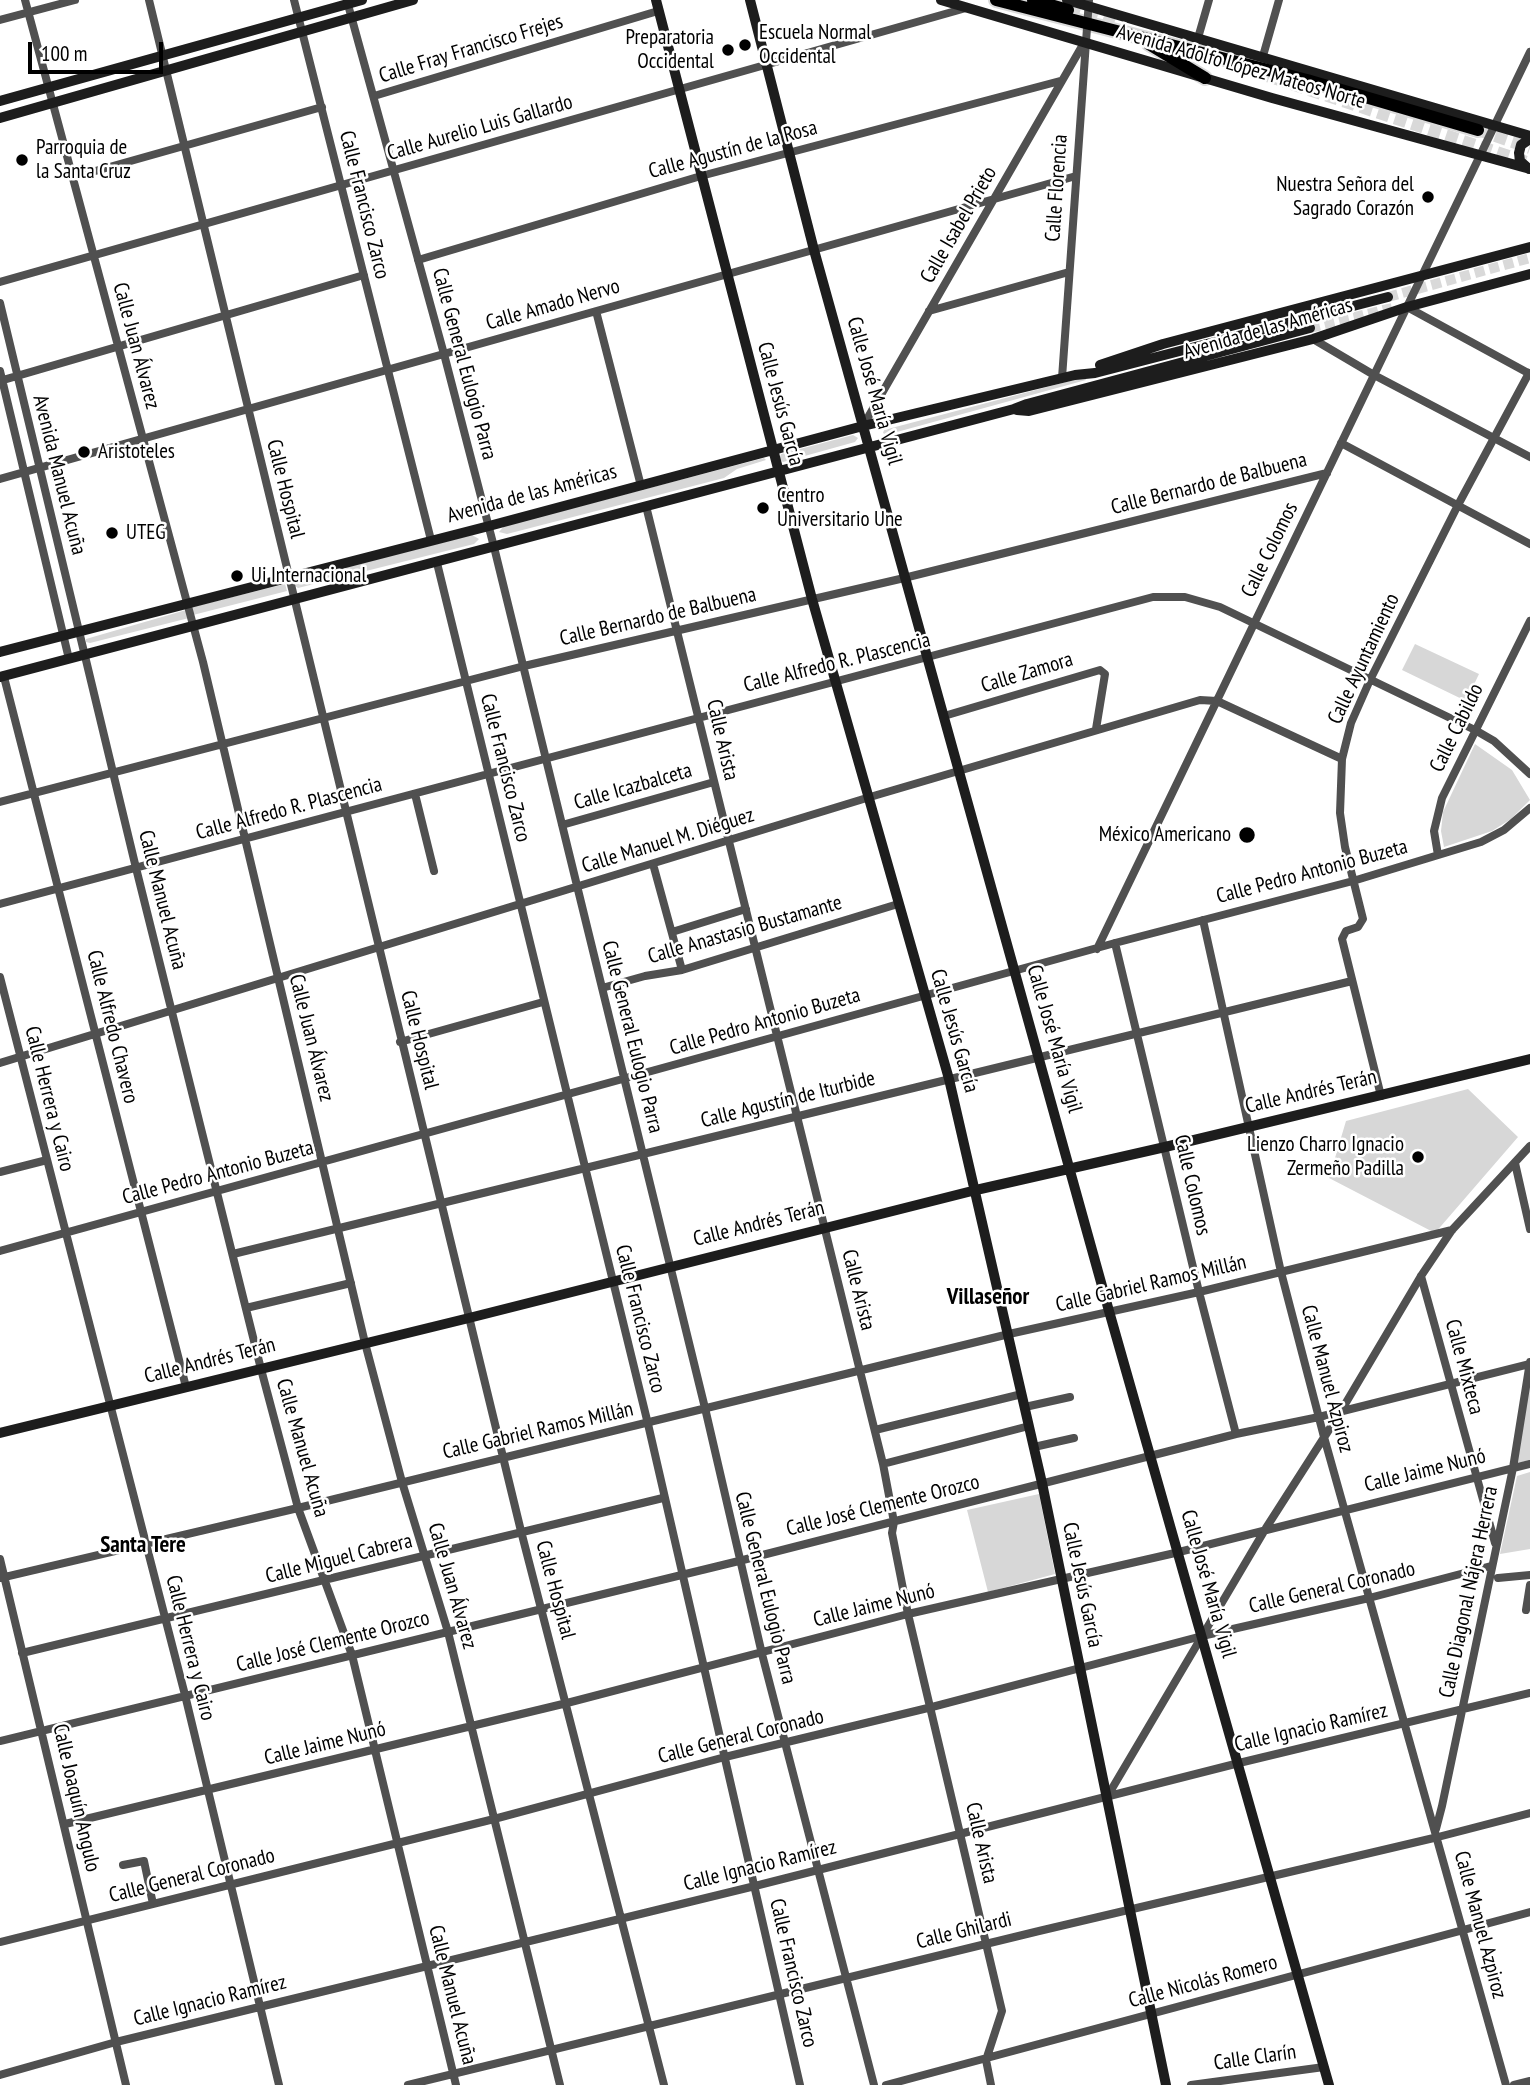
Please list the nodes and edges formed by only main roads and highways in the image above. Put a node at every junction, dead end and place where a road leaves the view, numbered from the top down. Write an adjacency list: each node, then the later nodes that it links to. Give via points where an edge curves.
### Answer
1 (996, 0): 4 (main road, Avenida Adolfo López Mateos Norte)
2 (1033, 0): 3 (main road, Avenida Adolfo López Mateos Norte)
3 (1068, 5)
4 (1137, 37): 5 (main road); 6 (main road, Avenida Adolfo López Mateos Norte)
5 (1205, 78)
6 (1478, 130)

